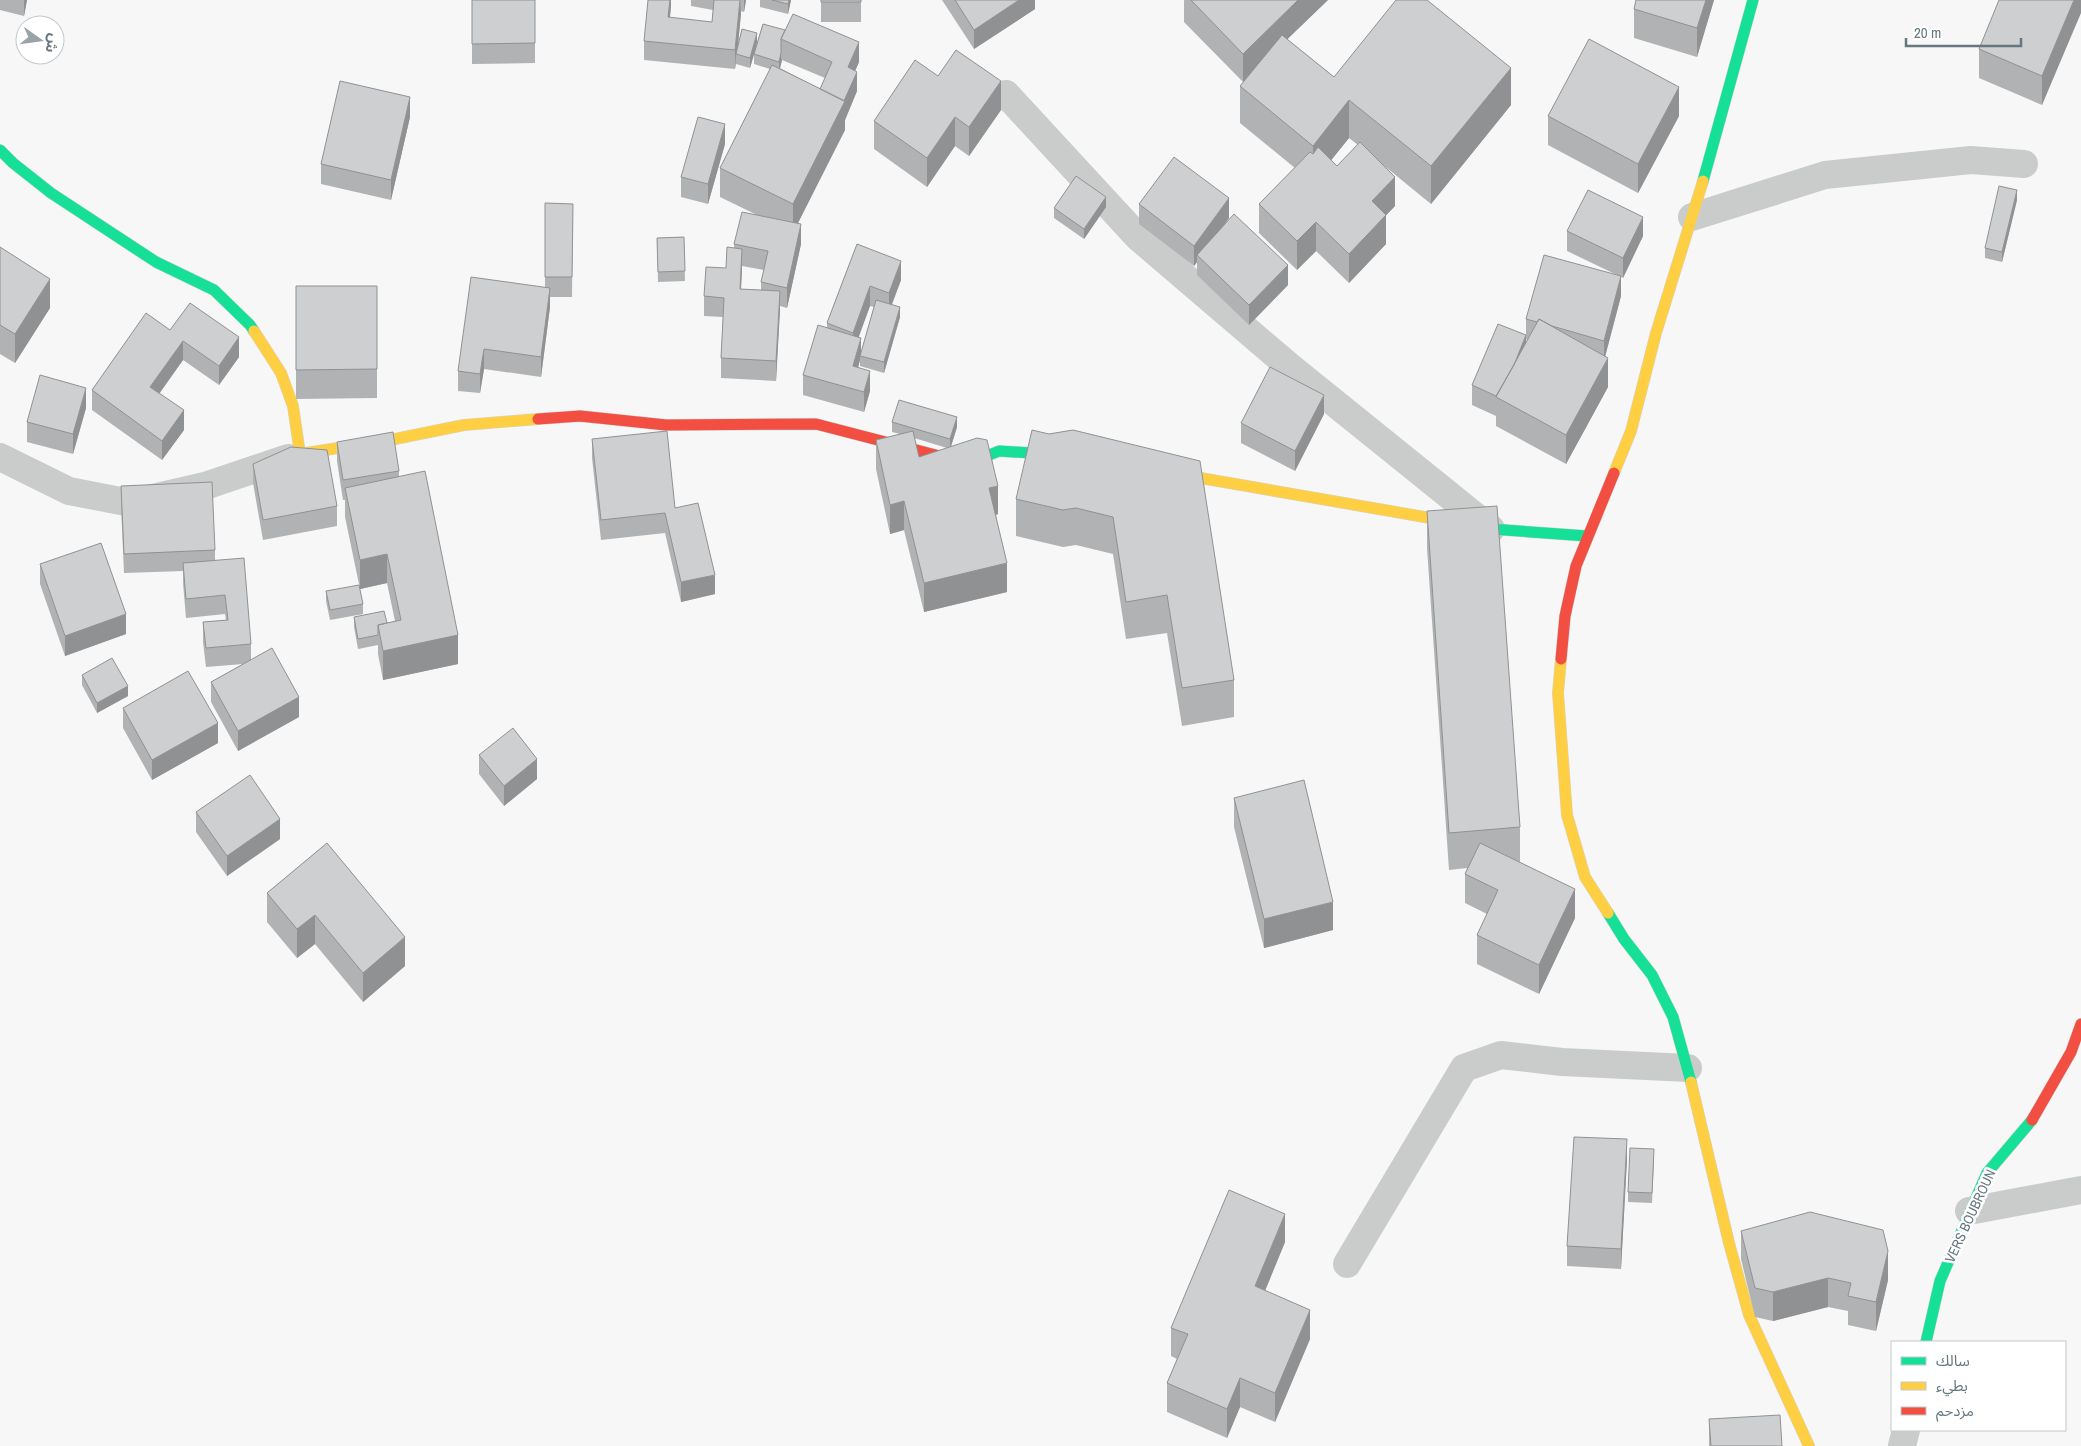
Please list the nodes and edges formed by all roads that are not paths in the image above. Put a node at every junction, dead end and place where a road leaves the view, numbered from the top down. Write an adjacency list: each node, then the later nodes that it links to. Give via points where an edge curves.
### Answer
1 (1753, 0): 5 (street)
2 (1006, 94): 10 (street, via 1138,237 1290,367)
3 (0, 150): 6 (street, via 51,193 156,262 214,290 250,325 281,373 293,406)
4 (2024, 164): 5 (street, via 1971,160 1826,175)
5 (1692, 217): 11 (street, via 1656,334 1631,431)
6 (300, 454): 7 (street, via 205,486 131,503 69,491); 8 (street, via 464,425 580,416 666,425 816,424 970,463 998,451)
7 (0, 457)
8 (1080, 457)
9 (1158, 471): 10 (street)
10 (1491, 529): 11 (street)
11 (1586, 536): 13 (street, via 1565,616 1558,693 1567,815 1585,877 1624,939 1652,974 1673,1017)
12 (2081, 1024): 15 (street, VERS BOUBROUN, via 2071,1052 2036,1115 1987,1174)
13 (1688, 1068): 16 (street, via 1562,1062 1501,1055 1464,1068); 19 (street, via 1749,1315)
14 (2081, 1190): 15 (street)
15 (1969, 1211): 17 (street, VERS BOUBROUN, via 1940,1281)
16 (1347, 1264)
17 (1926, 1341)
18 (1906, 1431): 20 (street)
19 (1809, 1446)
20 (1902, 1446)

